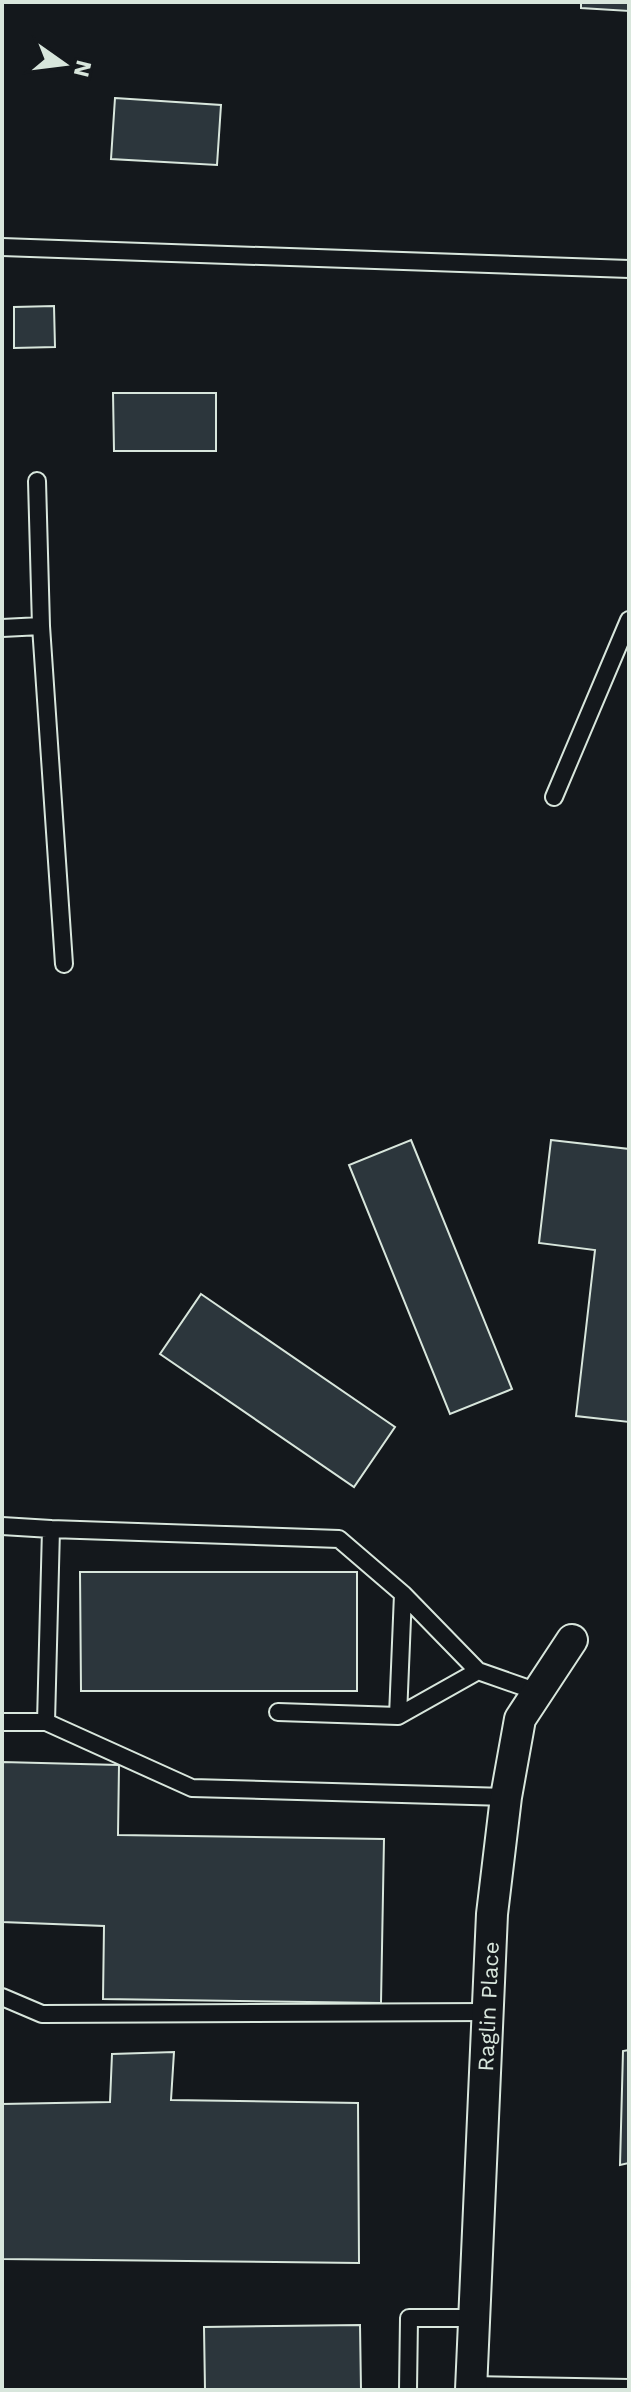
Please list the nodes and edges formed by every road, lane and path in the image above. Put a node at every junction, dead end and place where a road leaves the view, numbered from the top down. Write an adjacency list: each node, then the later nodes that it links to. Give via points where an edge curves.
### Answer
1 (2, 247): 2 (lane)
2 (629, 269)
3 (37, 481): 5 (lane)
4 (629, 620): 7 (lane)
5 (41, 626): 6 (lane); 8 (lane)
6 (2, 628)
7 (554, 797)
8 (64, 964)
9 (2, 1526): 10 (lane)
10 (51, 1529): 11 (lane, via 339,1539); 18 (lane)
11 (403, 1594): 13 (lane); 16 (lane)
12 (572, 1640): 14 (street, Raglin Place)
13 (478, 1671): 14 (lane); 16 (lane)
14 (538, 1692): 19 (street, Raglin Place, via 520,1719)
15 (278, 1712): 16 (lane)
16 (398, 1716)
17 (2, 1722): 18 (lane)
18 (46, 1722): 19 (lane, via 192,1788)
19 (506, 1797): 21 (street, Raglin Place)
20 (2, 1997): 21 (lane, via 42,2014)
21 (487, 2012): 22 (street, Raglin Place)
22 (472, 2318): 23 (street, Raglin Place); 26 (lane, via 409,2318)
23 (471, 2387): 25 (lane)
24 (629, 2388): 25 (lane)
25 (595, 2389)
26 (408, 2390)

